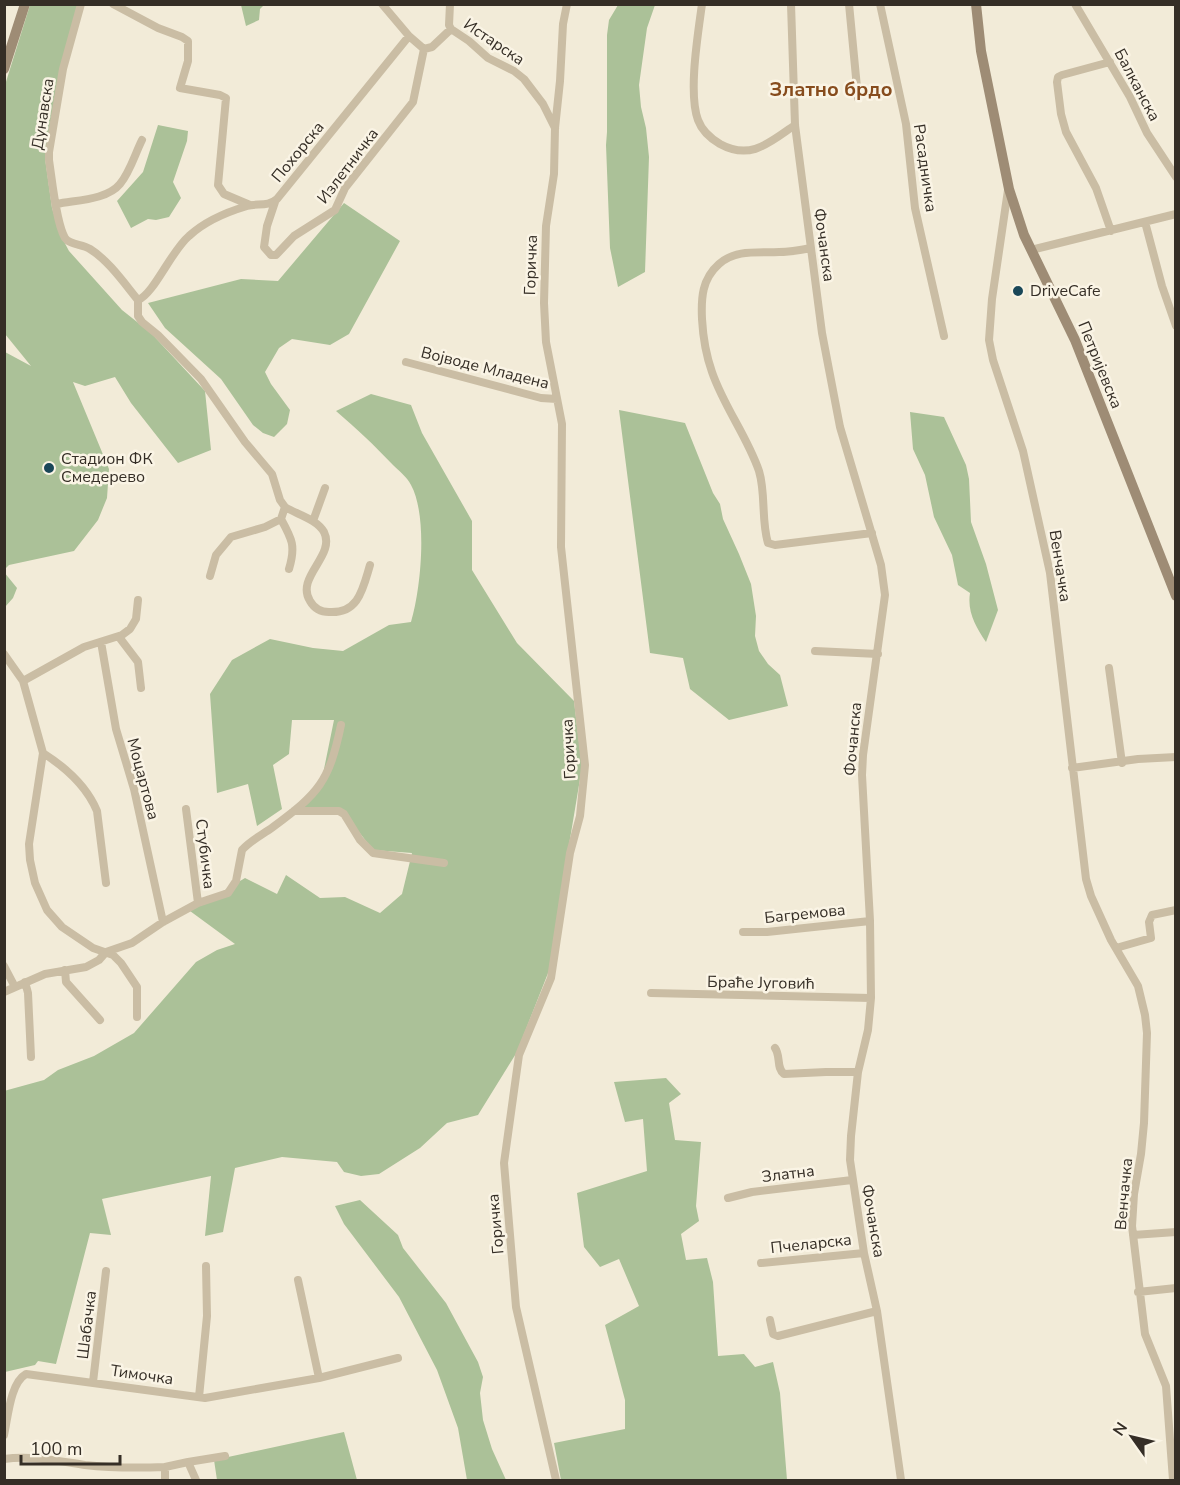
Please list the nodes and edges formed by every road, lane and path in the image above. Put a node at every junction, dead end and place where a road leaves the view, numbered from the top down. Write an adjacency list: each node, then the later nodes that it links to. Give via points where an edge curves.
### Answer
1 (25, 4): 17 (main road)
2 (81, 4): 25 (street, Дунавска, via 63,69 51,140 49,160)
3 (112, 4): 26 (street, via 186,39 188,61 180,88 226,98 218,185 221,192)
4 (382, 4): 14 (street)
5 (450, 4): 13 (street, Истарска)
6 (567, 4): 20 (street, Горичка)
7 (702, 4): 19 (street, via 695,92 696,114 703,130 729,148 746,151 761,148)
8 (791, 4): 19 (street, Фочанска)
9 (849, 4): 18 (street)
10 (880, 4): 36 (street, Расадничка, via 906,124 915,208)
11 (976, 4): 23 (main road, Петријевска, via 981,51)
12 (1075, 4): 16 (street, Балканска)
13 (451, 29): 15 (street); 20 (street, Истарска, via 488,58 524,79)
14 (409, 36): 15 (street); 24 (street, Похорска)
15 (424, 50): 24 (street, Излетничка, via 413,102 345,188 335,210 271,255 264,247)
16 (1110, 62): 22 (street, Балканска, via 1147,133); 31 (street, via 1062,75 1057,82 1066,132 1096,188)
17 (4, 69)
18 (858, 98)
19 (795, 125): 32 (street, Фочанска)
20 (555, 128): 38 (street, Горичка, via 544,303 546,342)
21 (142, 140): 25 (street, via 116,189)
22 (1176, 177)
23 (1009, 189): 27 (main road, Петријевска); 28 (street, Венчачка)
24 (274, 202): 26 (street, Похорска)
25 (57, 204): 34 (street, Дунавска, via 66,239 98,255)
26 (250, 205): 34 (street, Похорска, via 215,219 187,237 150,290)
27 (1016, 211): 28 (main road, via 1009,207); 33 (main road, Петријевска)
28 (1004, 212): 62 (street, Венчачка, via 988,340 1023,451 1050,573)
29 (1176, 214): 30 (street)
30 (1145, 222): 31 (street); 35 (street)
31 (1111, 231): 33 (street)
32 (811, 248): 43 (street, Фочанска, via 834,400); 43 (street, via 749,252 731,256 718,265 700,300 705,350 715,380 758,469 768,543)
33 (1031, 250): 47 (main road, Петријевска, via 1075,340)
34 (138, 300): 40 (street, via 141,322 201,379 245,442 269,468)
35 (1176, 326)
36 (944, 336)
37 (406, 362): 38 (street, Војводе Младена)
38 (557, 399): 110 (street, Горичка, via 563,444 563,578 585,765 580,816 563,892 551,978 519,1054 504,1163 516,1307)
39 (325, 488): 42 (street)
40 (285, 507): 41 (street); 42 (street)
41 (281, 519): 45 (street, via 293,541); 46 (street, via 231,537 216,555)
42 (313, 521): 44 (street, via 326,539 307,586 307,596 317,609 328,613 354,606)
43 (872, 533): 53 (street, Фочанска, via 885,595)
44 (370, 566)
45 (289, 569)
46 (210, 576)
47 (1176, 596)
48 (138, 600): 49 (street, via 136,619)
49 (119, 637): 50 (street); 56 (street, via 138,662)
50 (101, 642): 55 (street, via 84,647); 70 (street, Моцартова, via 116,729 134,789)
51 (814, 651): 53 (street)
52 (4, 654): 55 (street)
53 (878, 654): 69 (street, Фочанска, via 865,729 862,776)
54 (1109, 668): 60 (street)
55 (23, 681): 58 (street)
56 (141, 688)
57 (341, 725): 64 (street, via 326,776)
58 (43, 753): 66 (street, via 73,777 95,806); 73 (street, via 29,844 35,883 47,910 62,927 93,948)
59 (1174, 757): 60 (street); 61 (street)
60 (1122, 763): 62 (street)
61 (1176, 767)
62 (1072, 768): 72 (street, Венчачка, via 1086,879)
63 (186, 809): 67 (street, Стубичка)
64 (294, 811): 65 (street, via 339,811 373,853); 67 (street, via 242,850 236,881 228,893)
65 (444, 863)
66 (106, 883)
67 (198, 903): 70 (street)
68 (1176, 910): 72 (street, via 1152,915 1151,938)
69 (870, 921): 71 (street, Багремова); 80 (street, Фочанска)
70 (163, 922): 73 (street, via 132,943)
71 (743, 932)
72 (1116, 948): 89 (street, Венчачка, via 1138,986 1147,1033 1144,1123 1134,1194)
73 (106, 951): 75 (street, via 86,967); 81 (street, via 116,957 135,984)
74 (4, 966): 77 (street)
75 (65, 970): 76 (street); 82 (street, via 66,982)
76 (25, 982): 77 (street); 84 (street)
77 (15, 987): 78 (street)
78 (4, 992)
79 (651, 993): 80 (street, Браће Југовић)
80 (871, 998): 85 (street, Фочанска)
81 (137, 1017)
82 (100, 1020)
83 (775, 1048): 85 (street, via 784,1074)
84 (31, 1057)
85 (858, 1072): 86 (street, Фочанска, via 850,1136)
86 (852, 1180): 87 (street, Златна); 90 (street, Фочанска)
87 (728, 1198)
88 (1176, 1232): 89 (street)
89 (1133, 1235): 96 (street, Венчачка)
90 (864, 1253): 91 (street, Пчеларска); 97 (street, Фочанска)
91 (761, 1263)
92 (206, 1266): 102 (street, via 207,1316)
93 (106, 1272): 101 (street, Шабачка)
94 (298, 1280): 100 (street)
95 (1176, 1288): 96 (street)
96 (1138, 1292): 112 (street, Венчачка, via 1144,1334 1166,1386)
97 (877, 1311): 98 (street, via 778,1336 773,1334); 111 (street, Фочанска)
98 (770, 1320)
99 (398, 1358): 100 (street, Тимочка)
100 (319, 1378): 102 (street, Тимочка)
101 (93, 1382): 102 (street, Тимочка); 103 (street, Тимочка, via 23,1376 15,1387)
102 (199, 1397)
103 (4, 1435)
104 (225, 1456): 106 (street)
105 (4, 1459): 107 (street, via 25,1457)
106 (188, 1462): 107 (street); 109 (street)
107 (165, 1467): 108 (street)
108 (165, 1480)
109 (196, 1480)
110 (556, 1480)
111 (902, 1480)
112 (1173, 1480)

